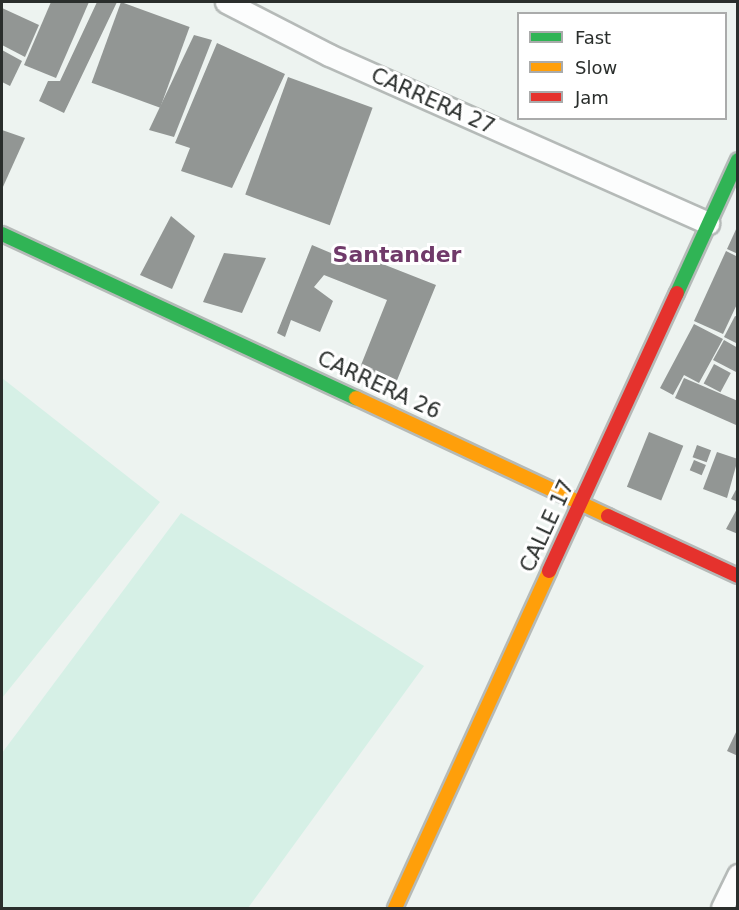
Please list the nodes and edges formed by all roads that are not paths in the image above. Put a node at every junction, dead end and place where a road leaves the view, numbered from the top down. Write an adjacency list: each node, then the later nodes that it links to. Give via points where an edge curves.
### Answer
1 (226, 2): 3 (street, CARRERA 27, via 329,55)
2 (738, 160): 3 (street, CALLE 17)
3 (709, 223): 5 (street, CALLE 17)
4 (2, 234): 5 (street, CARRERA 26)
5 (582, 501): 6 (street, CARRERA 26); 8 (street, CALLE 17)
6 (738, 576)
7 (738, 875): 9 (street)
8 (395, 909)
9 (722, 909)

